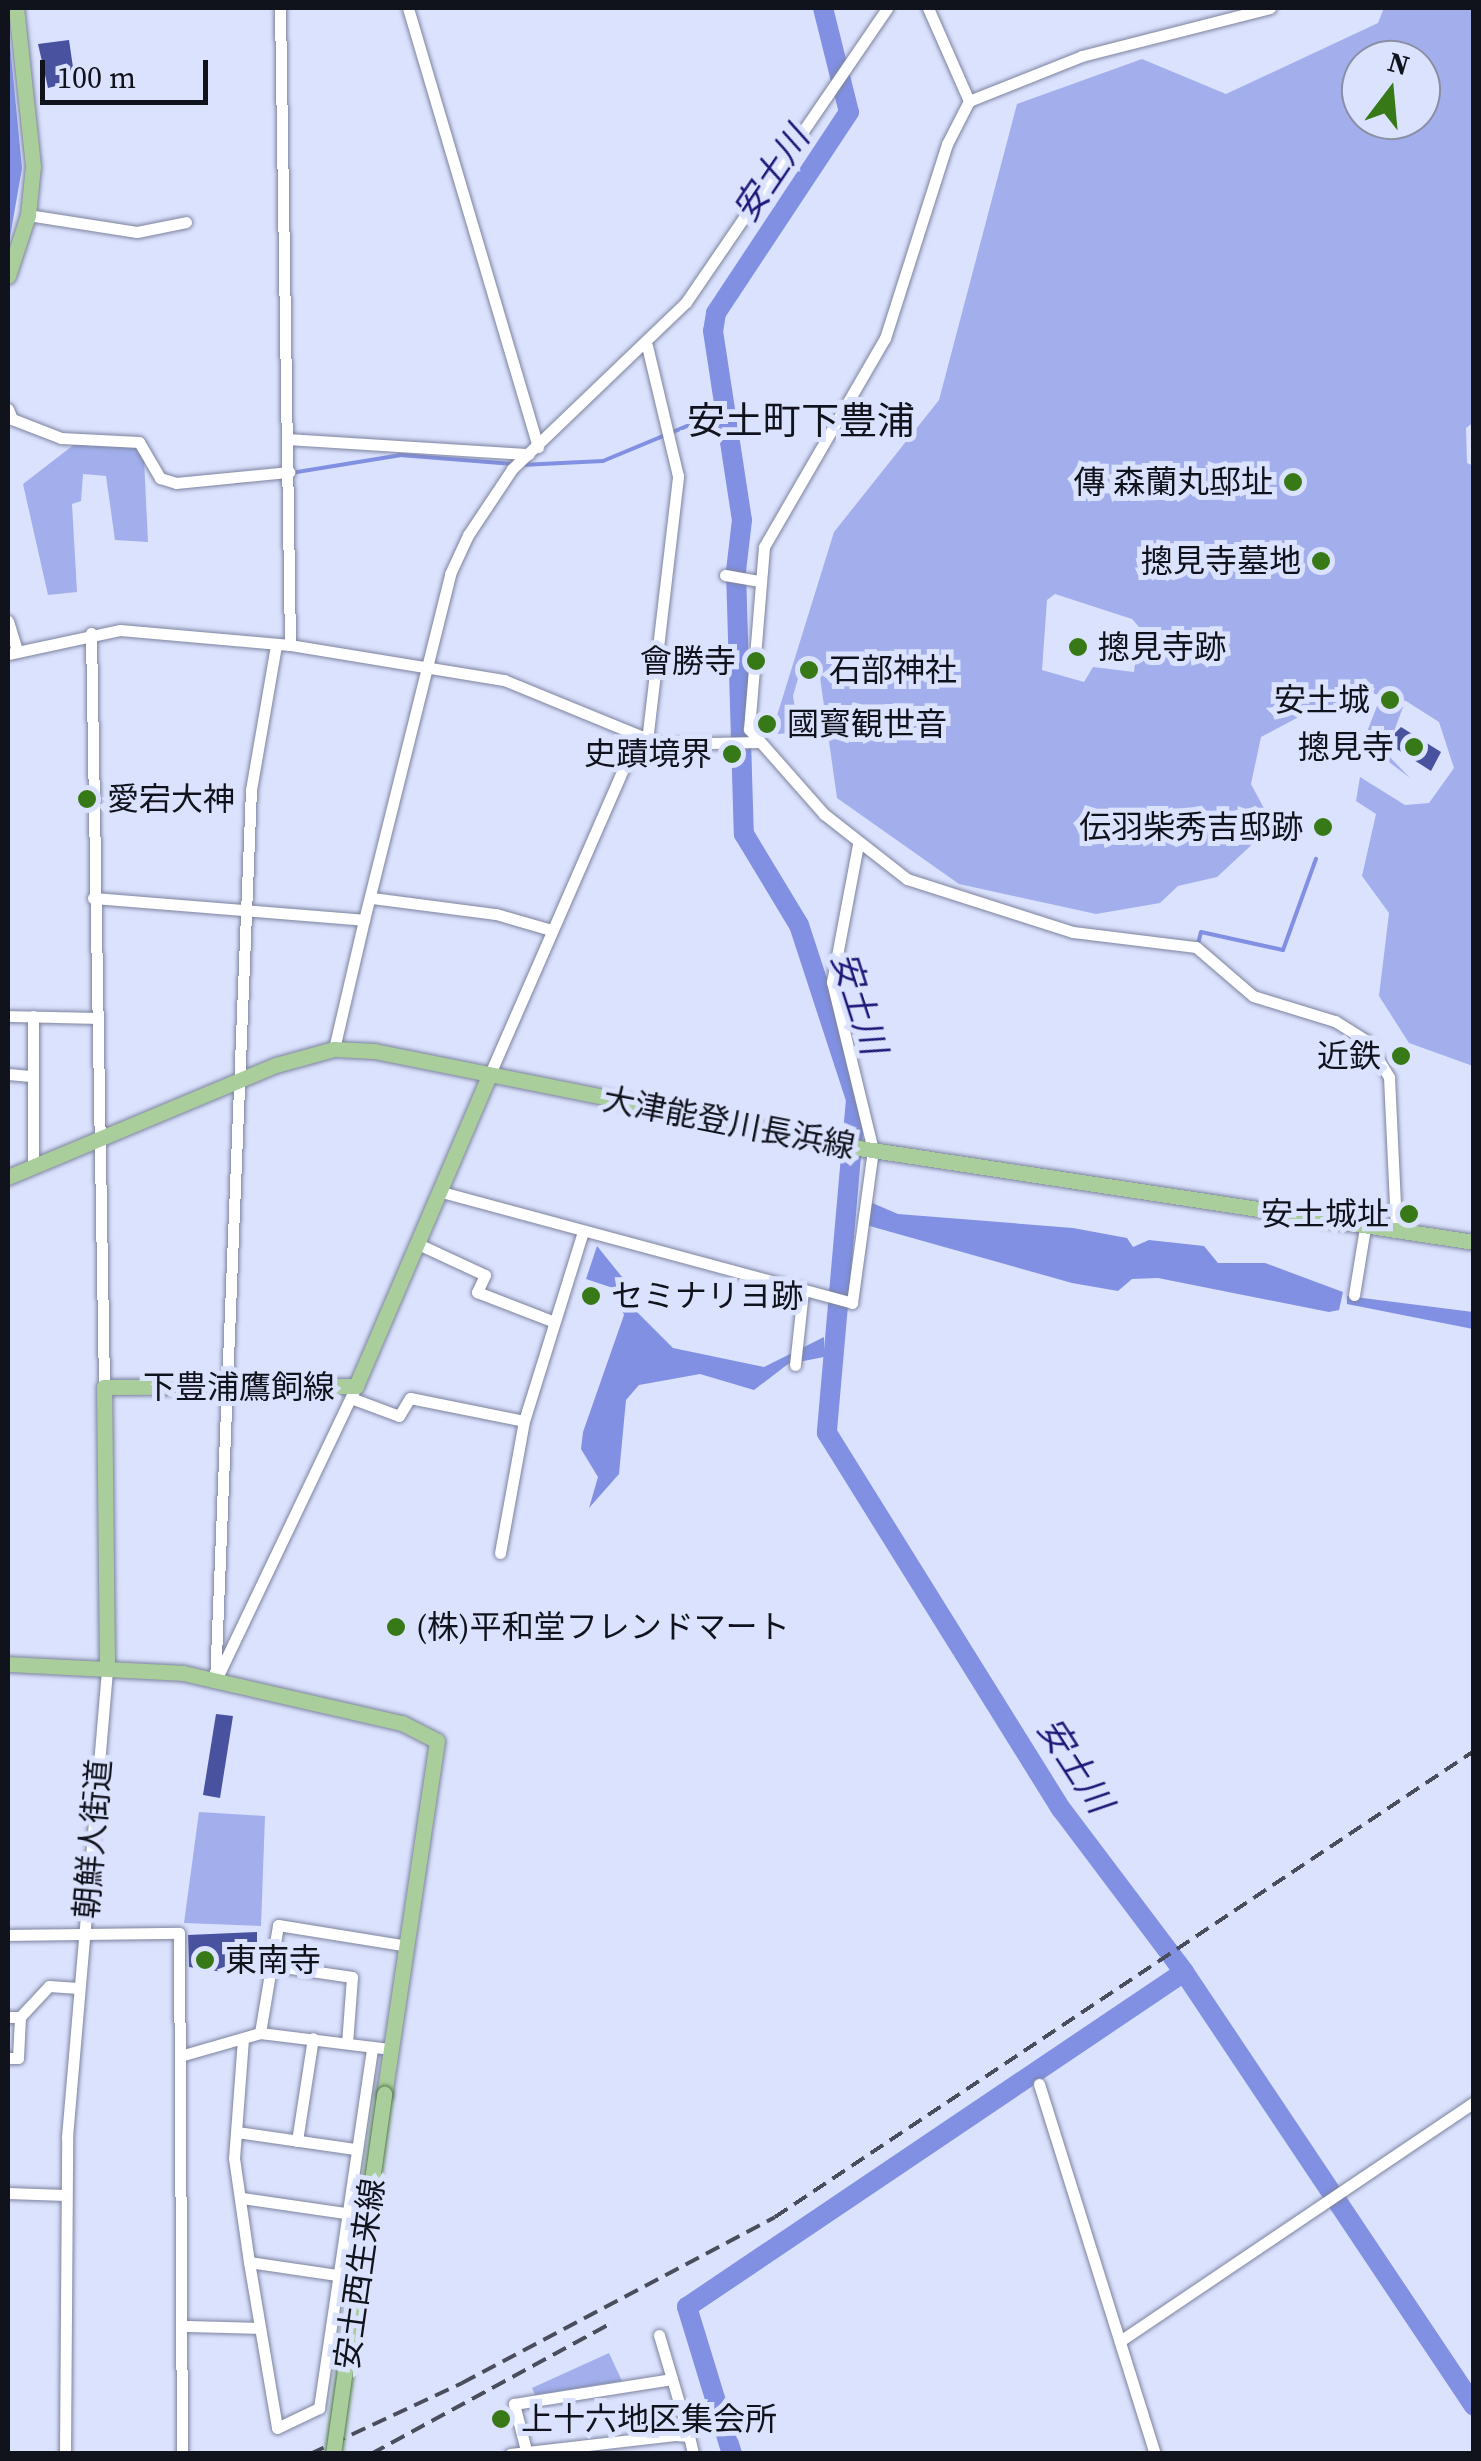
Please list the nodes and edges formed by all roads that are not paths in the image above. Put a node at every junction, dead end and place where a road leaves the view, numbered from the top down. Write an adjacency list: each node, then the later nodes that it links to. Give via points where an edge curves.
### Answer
1 (16, 8): 8 (main road, via 33,166)
2 (280, 8): 13 (street)
3 (408, 8): 14 (street)
4 (886, 8): 11 (street, via 847,74)
5 (928, 8): 7 (street)
6 (1270, 8): 7 (street, via 1067,60)
7 (969, 101): 17 (street, via 948,144 885,338 772,523)
8 (28, 215): 9 (street, via 137,232); 10 (main road)
9 (186, 222)
10 (8, 276)
11 (647, 346): 14 (street); 24 (street, via 678,476)
12 (8, 409): 15 (street, via 12,420 61,438 139,442 160,478 176,482)
13 (288, 440): 14 (street); 15 (street)
14 (530, 453): 23 (street, via 512,469 450,574)
15 (289, 472): 21 (street)
16 (724, 575): 17 (street)
17 (758, 581): 25 (street, via 748,703)
18 (8, 621): 22 (street)
19 (92, 633): 20 (street); 22 (street); 27 (street)
20 (276, 645): 21 (street); 29 (street, via 252,790)
21 (290, 645): 23 (street)
22 (12, 652)
23 (428, 666): 24 (street, via 504,680); 28 (street)
24 (641, 740): 25 (street); 31 (street)
25 (756, 743): 26 (street)
26 (858, 846): 41 (street, via 832,982); 46 (street, via 941,894 1087,935 1196,947 1254,996 1351,1030 1378,1052 1389,1077)
27 (93, 898): 29 (street); 34 (street)
28 (372, 898): 30 (street); 31 (street, via 496,914)
29 (247, 910): 30 (street); 39 (street)
30 (364, 920): 35 (street)
31 (551, 930): 38 (street)
32 (8, 1016): 33 (street)
33 (33, 1016): 34 (street); 37 (street)
34 (94, 1018): 40 (street)
35 (334, 1049): 38 (main road, 大津能登川長浜線); 39 (main road, 大津能登川長浜線)
36 (8, 1074): 37 (street)
37 (33, 1076): 42 (street)
38 (489, 1076): 41 (main road, 大津能登川長浜線); 44 (main road, 下豊浦鷹飼線)
39 (240, 1080): 40 (main road, 大津能登川長浜線); 54 (street)
40 (96, 1138): 42 (main road, 大津能登川長浜線); 55 (street)
41 (860, 1148): 45 (main road, 大津能登川長浜線); 50 (street, via 868,1192 852,1302)
42 (33, 1163): 43 (main road, 大津能登川長浜線)
43 (8, 1177)
44 (438, 1191): 47 (street); 49 (main road, 下豊浦鷹飼線)
45 (1366, 1222): 46 (main road, 大津能登川長浜線); 51 (street)
46 (1396, 1226): 48 (main road, 大津能登川長浜線)
47 (583, 1232): 50 (street); 52 (street)
48 (1474, 1242)
49 (416, 1243): 52 (street, via 485,1275 477,1292); 56 (main road, 下豊浦鷹飼線)
50 (803, 1292): 53 (street)
51 (1354, 1295)
52 (552, 1322): 57 (street)
53 (795, 1365)
54 (222, 1386): 55 (main road, 下豊浦鷹飼線); 56 (main road, 下豊浦鷹飼線); 61 (street)
55 (104, 1387): 60 (main road, 下豊浦鷹飼線)
56 (354, 1392): 57 (street, via 399,1416 410,1398); 61 (street)
57 (524, 1422): 58 (street)
58 (500, 1553)
59 (8, 1664): 60 (main road)
60 (107, 1667): 61 (main road); 63 (street, 朝鮮人街道)
61 (215, 1682): 64 (main road, 安土西生来線, via 402,1723 438,1740)
62 (8, 1934): 63 (street, 朝鮮人街道)
63 (85, 1934): 66 (street); 74 (street, via 179,1933)
64 (407, 1946): 65 (street, via 278,1926); 73 (main road, 安土西生来線)
65 (270, 1965): 68 (street); 71 (street, via 352,1978)
66 (78, 1988): 67 (street, via 49,1986); 82 (street)
67 (14, 2017): 75 (street, via 18,2058)
68 (260, 2032): 69 (street); 70 (street)
69 (313, 2038): 71 (street); 79 (street)
70 (244, 2039): 74 (street); 78 (street)
71 (348, 2043): 72 (street)
72 (372, 2047): 73 (street); 80 (street)
73 (391, 2049): 96 (main road, 安土西生来線, bridge)
74 (180, 2056): 87 (street)
75 (8, 2058)
76 (1039, 2084): 90 (street)
77 (1474, 2102): 90 (street)
78 (237, 2132): 79 (street); 83 (street)
79 (297, 2141): 80 (street)
80 (355, 2150): 84 (street)
81 (8, 2193): 82 (street)
82 (66, 2195): 94 (street)
83 (242, 2198): 84 (street); 85 (street)
84 (345, 2214): 86 (street)
85 (249, 2262): 86 (street); 88 (street)
86 (337, 2275): 88 (street, via 316,2412 271,2425)
87 (183, 2326): 88 (street); 95 (street)
88 (257, 2328)
89 (659, 2335): 91 (street)
90 (1120, 2341): 99 (street)
91 (672, 2379): 92 (street); 93 (street, via 514,2404)
92 (689, 2436): 93 (street); 98 (street)
93 (526, 2451): 97 (street)
94 (65, 2454)
95 (182, 2454)
96 (333, 2454)
97 (510, 2454)
98 (693, 2454)
99 (1155, 2454)

